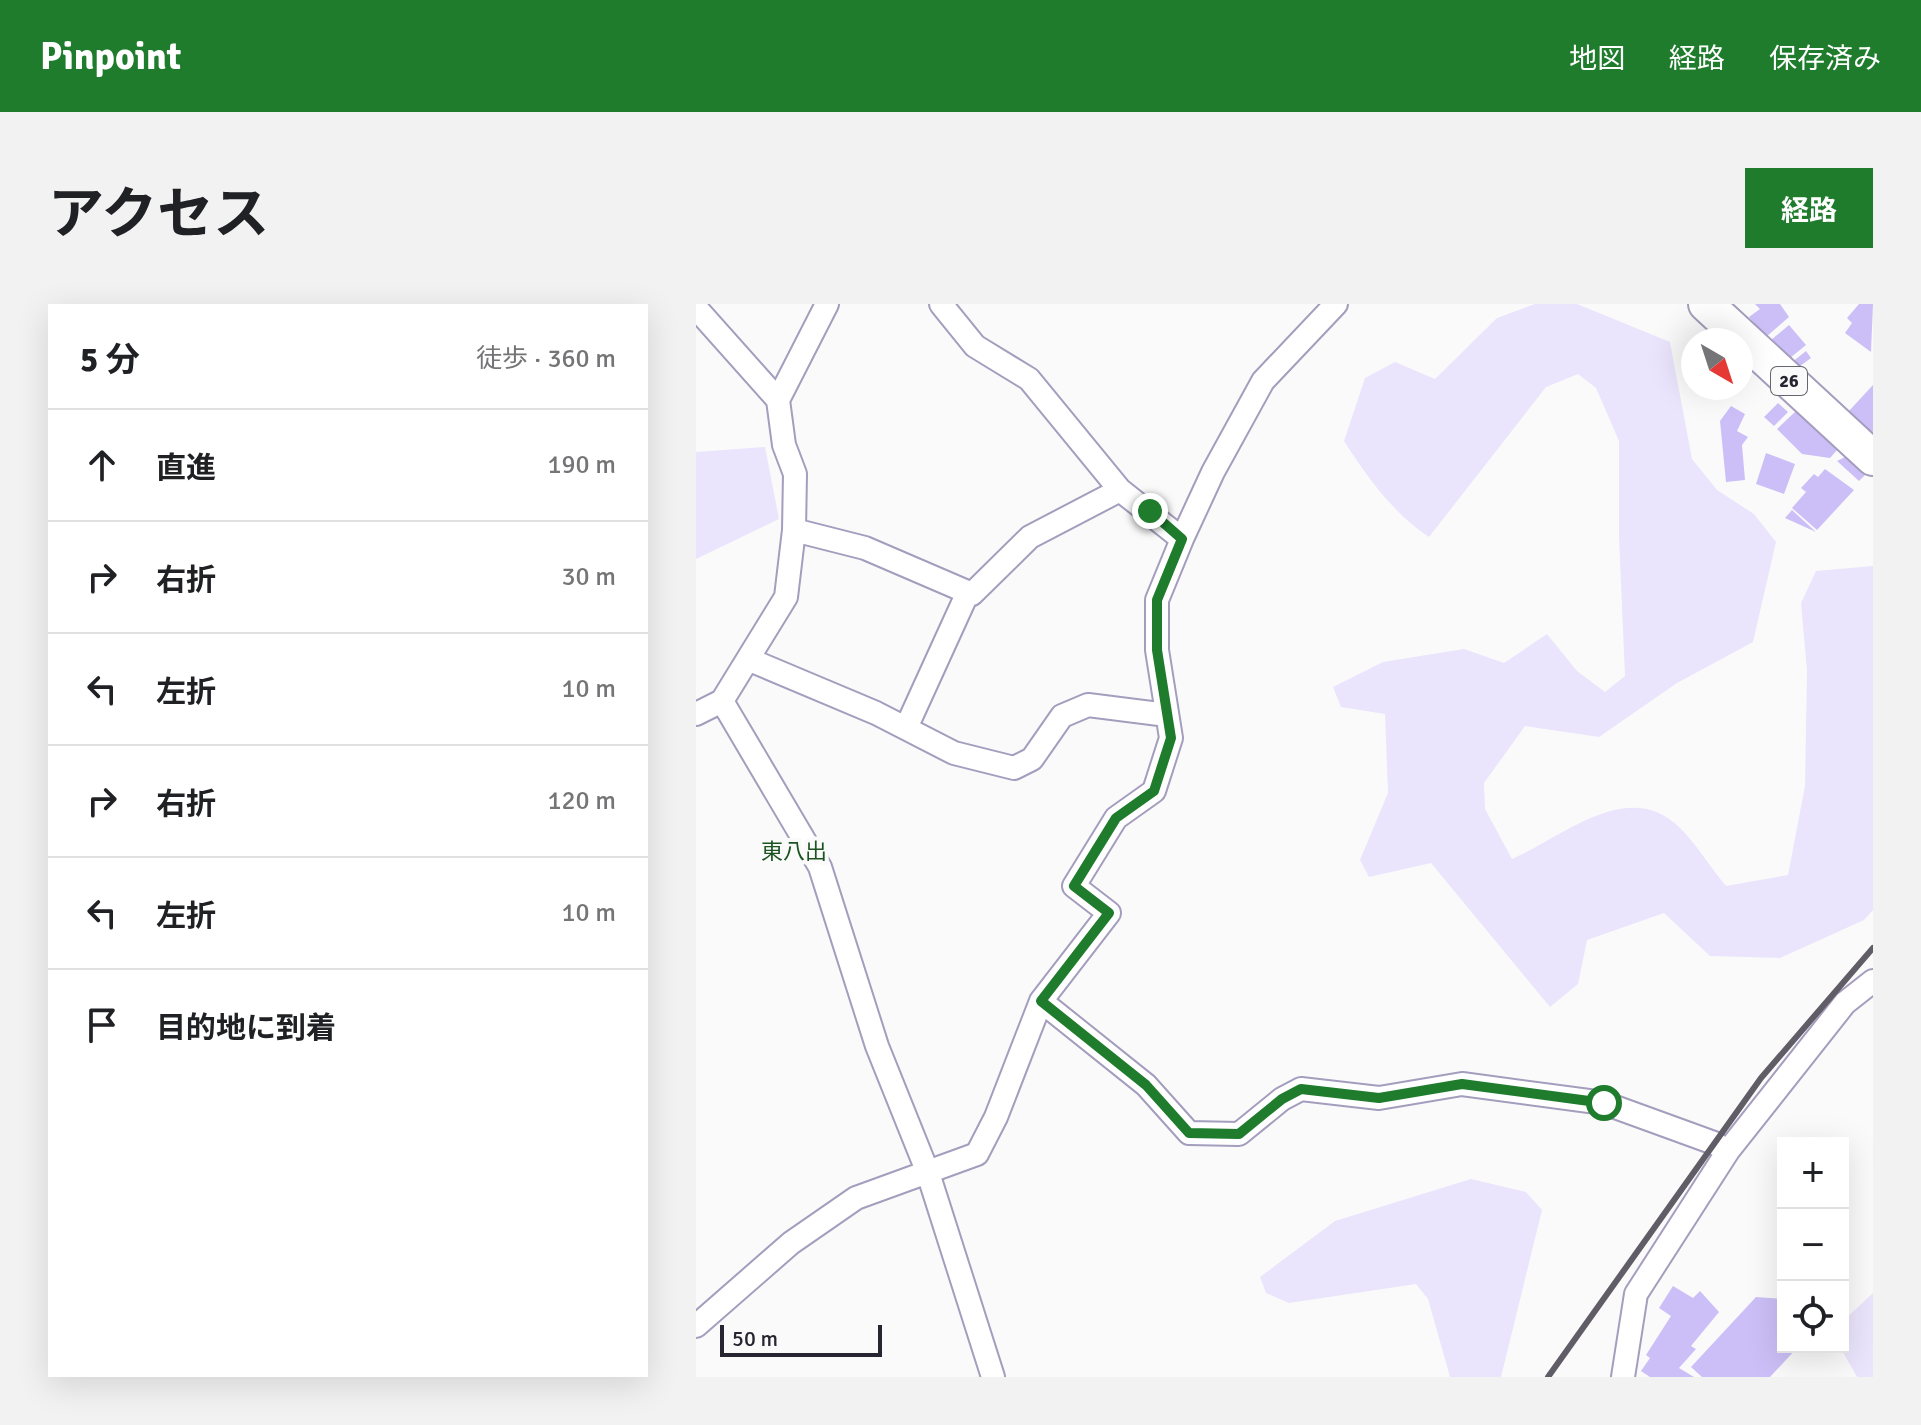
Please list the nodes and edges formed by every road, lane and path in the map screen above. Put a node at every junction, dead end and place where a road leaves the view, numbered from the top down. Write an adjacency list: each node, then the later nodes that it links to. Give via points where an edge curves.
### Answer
1 (827, 304): 6 (street)
2 (941, 304): 8 (street, via 975,346 1029,379)
3 (1336, 304): 10 (street, via 1263,381)
4 (1706, 304): 7 (main road, 26)
5 (696, 308): 6 (street)
6 (778, 400): 9 (street, via 784,445 795,474)
7 (1873, 458)
8 (1120, 490): 10 (street); 11 (street, via 1030,537 972,594)
9 (794, 530): 11 (street, via 865,548); 12 (street, via 786,597)
10 (1182, 539): 15 (street, via 1157,600 1157,650)
11 (968, 592): 16 (street)
12 (750, 660): 13 (street); 16 (street)
13 (722, 701): 14 (street); 20 (street, via 820,867 877,1046)
14 (696, 714)
15 (1167, 715): 16 (street, via 1088,705 1062,716 1032,759 1014,768 954,753); 18 (street, via 1171,738 1154,791 1116,818 1074,886 1109,913)
16 (906, 728)
17 (1873, 981): 19 (street, via 1845,1003)
18 (1041, 1001): 19 (street, via 1146,1085 1189,1133 1239,1134 1301,1089 1379,1098 1462,1084 1604,1103); 20 (street, via 977,1154)
19 (1728, 1151): 23 (street, via 1636,1294)
20 (928, 1173): 21 (street, via 856,1198 791,1243); 22 (street)
21 (696, 1326)
22 (993, 1377)
23 (1623, 1377)

